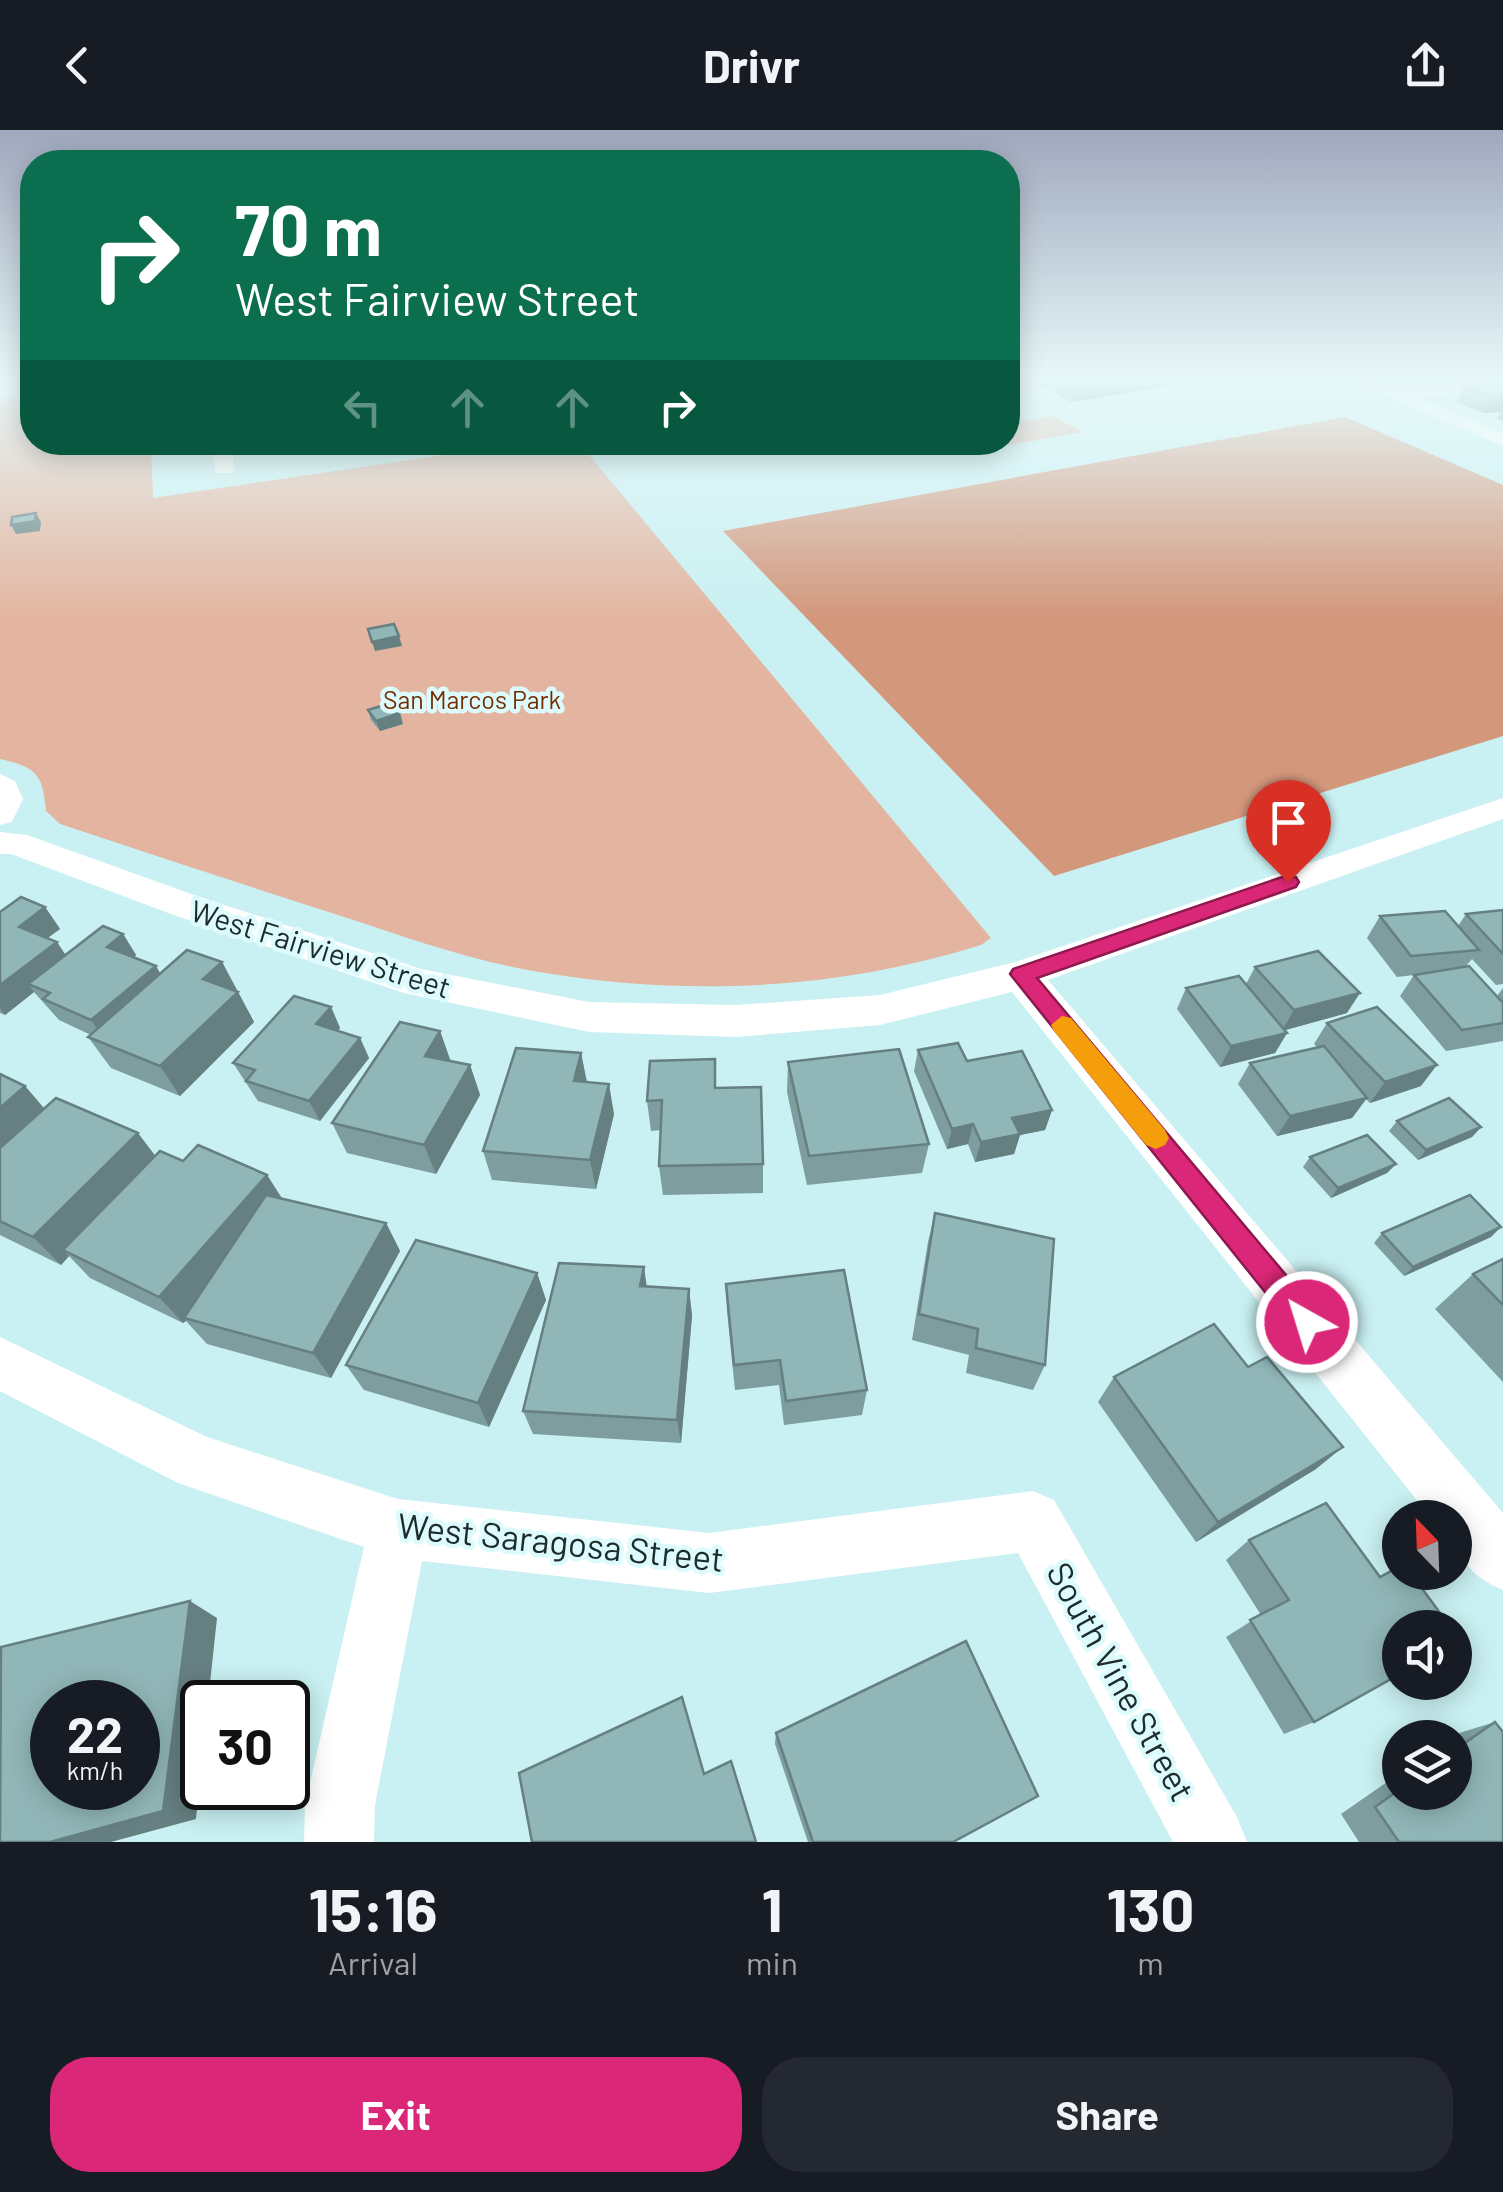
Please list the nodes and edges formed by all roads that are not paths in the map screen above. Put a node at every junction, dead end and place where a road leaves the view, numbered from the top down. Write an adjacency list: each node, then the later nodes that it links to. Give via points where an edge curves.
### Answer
1 (222, 458): 2 (street)
2 (224, 468)
3 (0, 784): 5 (street, via 6,789)
4 (1503, 808): 6 (street, West Fairview Street)
5 (4, 829): 6 (street, West Fairview Street, via 184,905 418,983 588,1017 736,1020 880,1010)
6 (1021, 974): 10 (street)
7 (0, 1362): 9 (street, West Saragosa Street, via 198,1463)
8 (1033, 1520): 9 (street, West Saragosa Street, via 709,1563); 12 (street, South Vine Street)
9 (398, 1529): 11 (street, via 340,1805)
10 (1503, 1560)
11 (339, 1842)
12 (1212, 1842)

